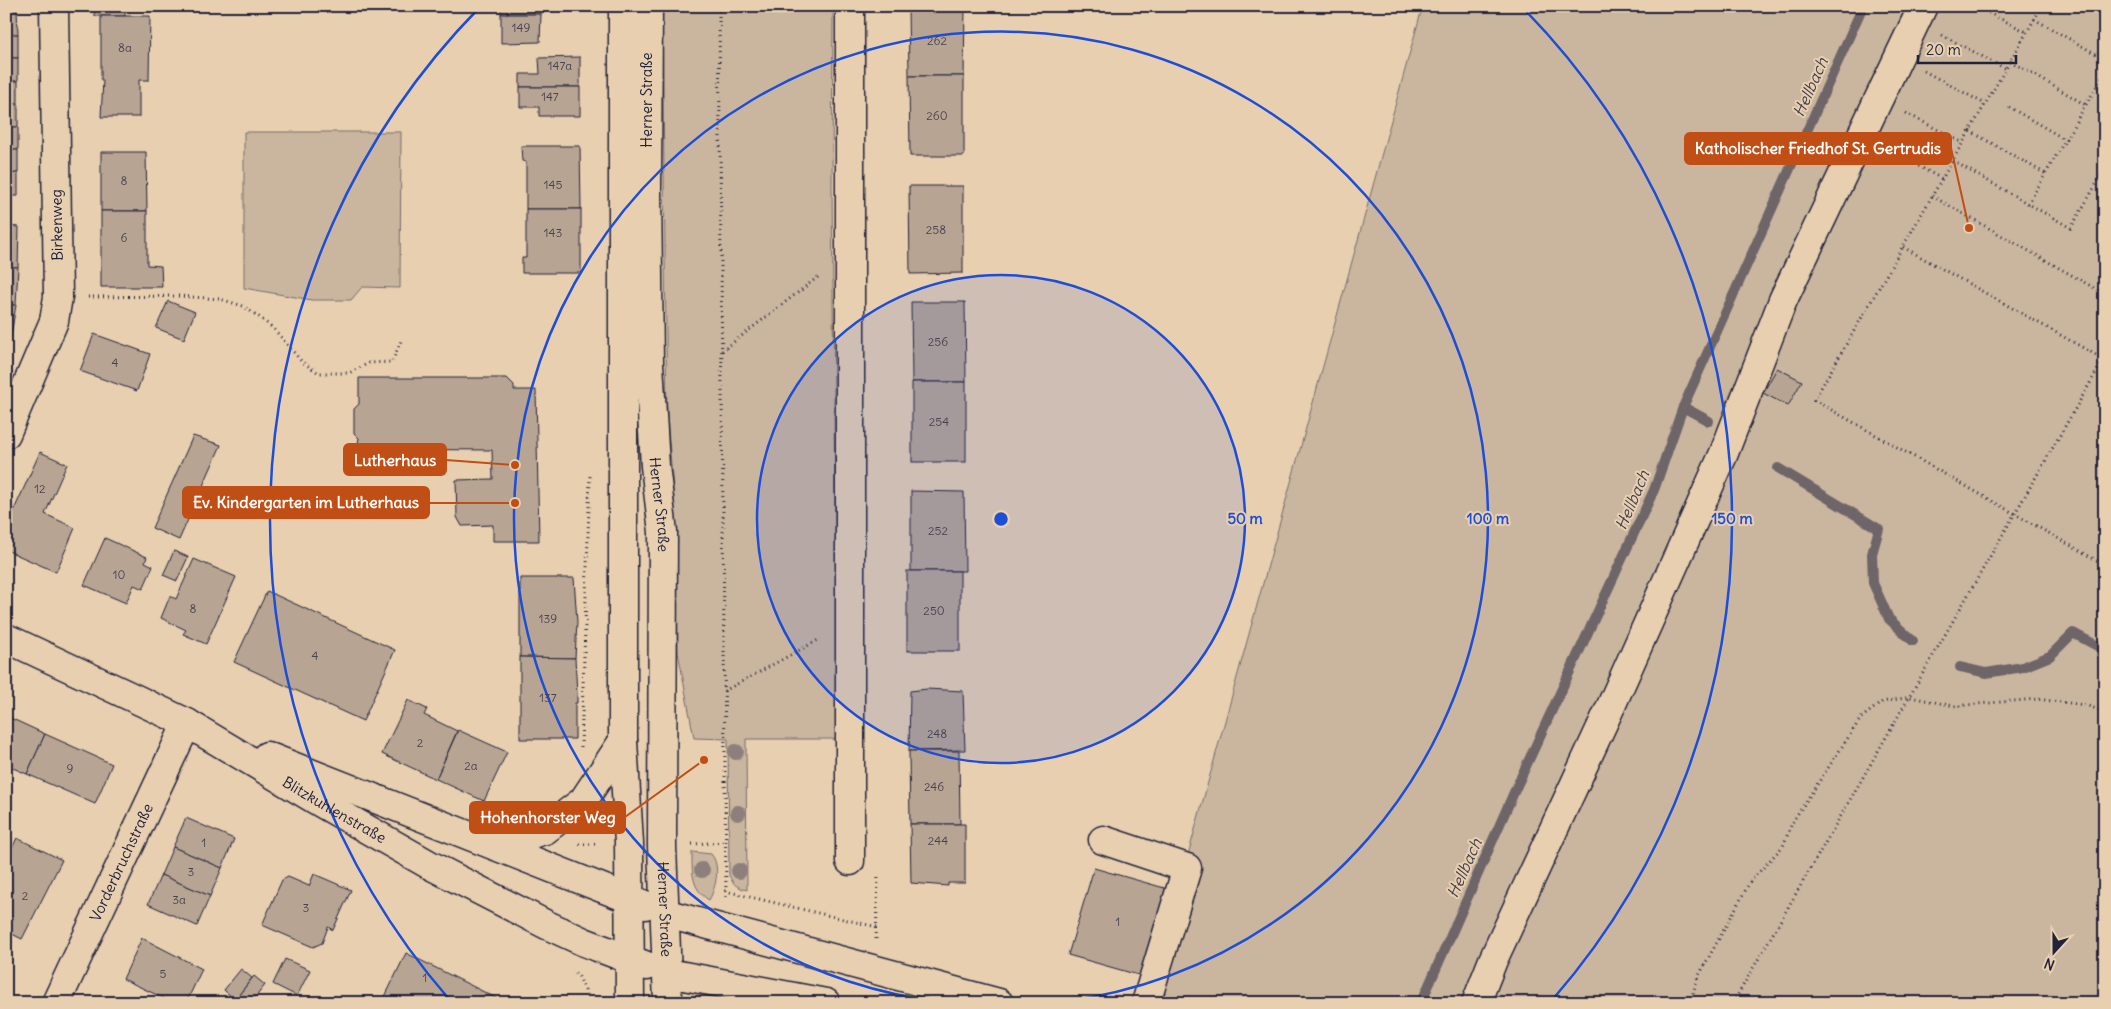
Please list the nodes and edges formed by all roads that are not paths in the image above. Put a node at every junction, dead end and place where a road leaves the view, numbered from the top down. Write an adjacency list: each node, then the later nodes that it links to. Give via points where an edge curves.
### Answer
1 (54, 6): 6 (main road, Birkenweg, via 58,297 54,321)
2 (623, 6): 9 (main road, Herner Straße)
3 (648, 6): 14 (main road, Herner Straße, via 646,188 649,363 655,466 663,532)
4 (850, 6): 12 (main road)
5 (1923, 6): 23 (main road, via 1783,300 1724,453)
6 (6, 434)
7 (6, 638): 8 (main road, Blitzkuhlenstraße)
8 (187, 723): 10 (main road); 15 (main road, Blitzkuhlenstraße, via 428,864 547,925); 17 (main road, Vorderbruchstraße)
9 (623, 741): 10 (main road, via 584,801 545,830 515,839); 13 (main road, Herner Straße)
10 (481, 840): 13 (main road)
11 (1103, 840): 22 (main road, via 1187,868)
12 (850, 862)
13 (630, 899): 14 (main road); 15 (main road, Herner Straße)
14 (664, 913): 16 (main road, Herner Straße); 21 (main road)
15 (631, 961): 16 (main road, Blitzkuhlenstraße); 18 (main road, Herner Straße)
16 (668, 973): 19 (main road, Herner Straße); 20 (main road, Blitzkuhlenstraße)
17 (56, 1003)
18 (630, 1003)
19 (668, 1003)
20 (826, 1003)
21 (999, 1003)
22 (1146, 1003)
23 (1476, 1003)

